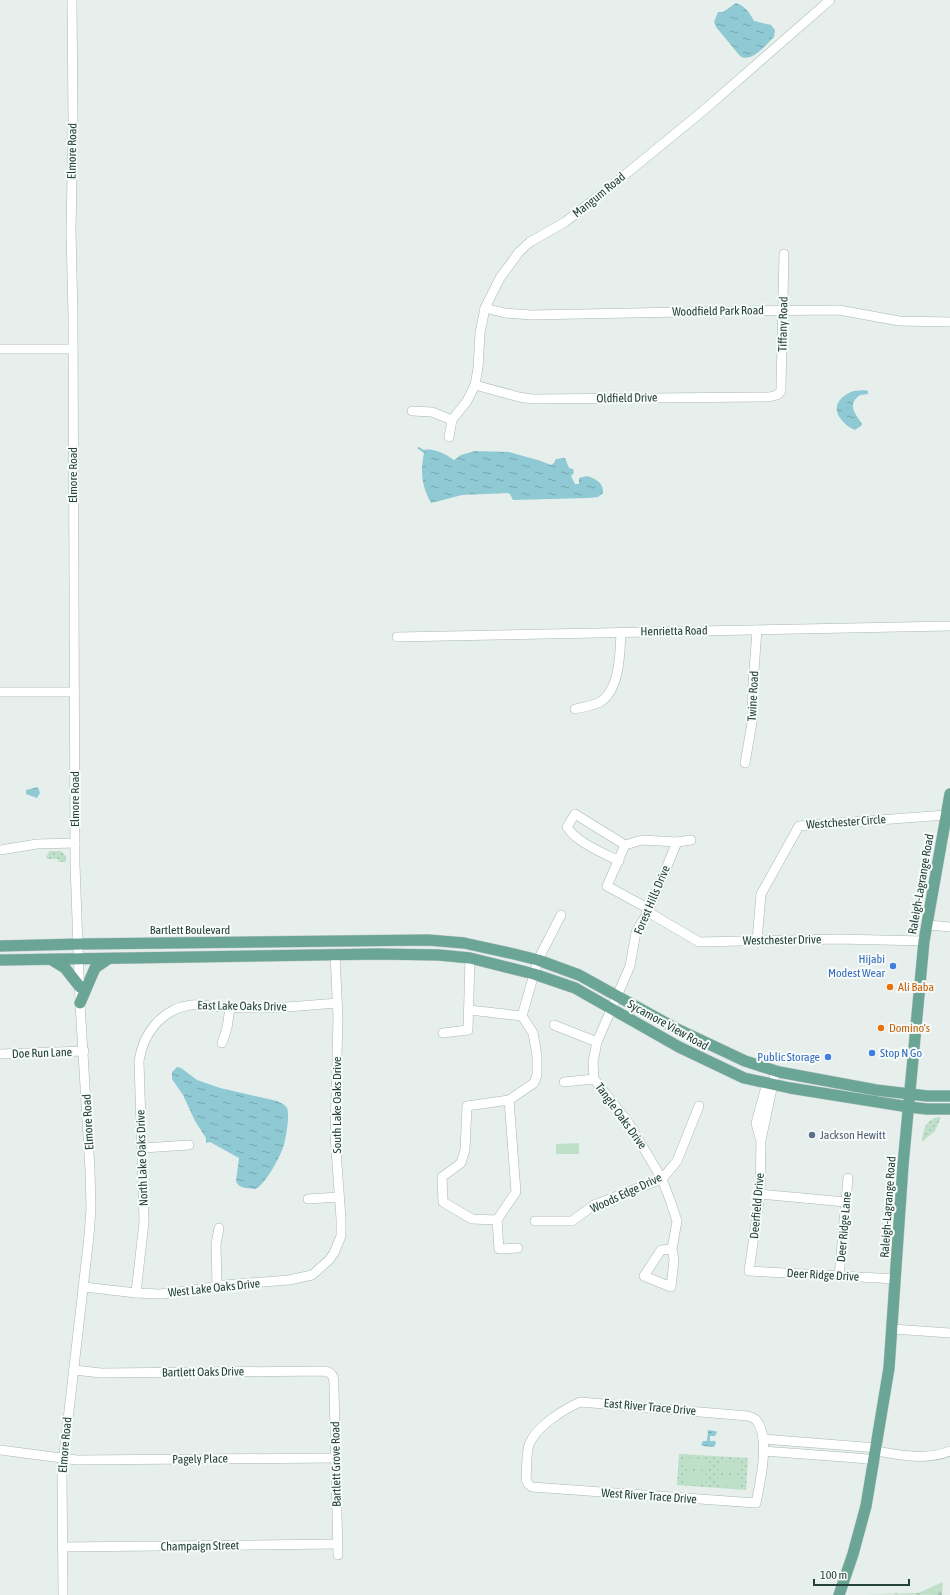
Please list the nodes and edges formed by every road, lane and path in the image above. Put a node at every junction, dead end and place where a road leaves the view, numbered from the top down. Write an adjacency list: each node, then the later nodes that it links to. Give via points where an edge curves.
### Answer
1 (72, 0): 8 (street, Elmore Road)
2 (830, 0): 4 (street, Mangum Road, via 704,110 604,192 564,222 530,242 519,252 500,278)
3 (784, 254): 5 (street, Tiffany Road)
4 (485, 308): 5 (street, Woodfield Park Road, via 530,315); 9 (street, Mangum Road)
5 (783, 311): 6 (street, Woodfield Park Road, via 844,310 898,320); 10 (street, Tiffany Road)
6 (950, 322)
7 (0, 349): 8 (street)
8 (73, 349): 19 (street, Elmore Road)
9 (475, 385): 10 (street, Oldfield Drive, via 531,399 769,397); 12 (street, Mangum Road, via 467,401)
10 (780, 394)
11 (412, 411): 12 (street, via 432,412)
12 (452, 420): 13 (street, Mangum Road)
13 (449, 438)
14 (950, 626): 15 (street, Henrietta Road)
15 (757, 630): 16 (street, Henrietta Road); 21 (street, Twine Road, via 753,717)
16 (621, 632): 17 (street, Henrietta Road); 20 (street, via 620,659 609,694 598,703)
17 (397, 636)
18 (0, 692): 19 (street)
19 (74, 692): 26 (street, Elmore Road)
20 (575, 709)
21 (745, 763)
22 (950, 794): 23 (main road, Raleigh-Lagrange Road)
23 (946, 815): 32 (main road, Raleigh-Lagrange Road); 36 (street, Westchester Circle, via 799,826 761,894)
24 (691, 840): 25 (street)
25 (677, 842): 27 (street, via 642,840); 30 (street, Forest Hills Drive)
26 (75, 843): 28 (street, via 37,844); 39 (street, Elmore Road)
27 (626, 845): 29 (street); 29 (street, via 575,814 568,827 577,838)
28 (0, 850)
29 (619, 861): 30 (street, Westchester Drive, via 607,886)
30 (648, 911): 36 (street, Westchester Drive, via 699,942); 51 (street, Forest Hills Drive, via 636,932 630,966)
31 (561, 915): 49 (street)
32 (928, 925): 33 (street); 37 (main road, Raleigh-Lagrange Road)
33 (950, 927)
34 (428, 940): 35 (main road, Sycamore View Road); 42 (main road); 49 (main road, Sycamore View Road, via 464,943)
35 (380, 941): 38 (main road, Bartlett Boulevard)
36 (757, 941): 37 (street, Westchester Drive)
37 (924, 941): 71 (main road, Raleigh-Lagrange Road)
38 (228, 943): 39 (main road, Bartlett Boulevard); 43 (main road)
39 (79, 944): 40 (main road, Bartlett Boulevard); 47 (street, Elmore Road)
40 (0, 946)
41 (335, 955): 42 (main road, Sycamore View Road); 43 (main road); 53 (street, South Lake Oaks Drive)
42 (428, 955): 45 (main road, Sycamore View Road)
43 (228, 957): 44 (main road)
44 (108, 958): 47 (main road); 52 (main road, via 94,968)
45 (470, 958): 49 (main road, Sycamore View Road); 55 (street)
46 (52, 959): 47 (main road); 48 (main road); 50 (main road, via 65,968)
47 (80, 959): 50 (street, Elmore Road)
48 (0, 960)
49 (536, 967): 51 (main road, Sycamore View Road, via 575,988); 56 (street)
50 (80, 987): 52 (street, Elmore Road)
51 (614, 1002): 60 (street, Tangle Oaks Drive); 64 (main road, Sycamore View Road, via 745,1061); 68 (main road, Sycamore View Road, via 679,1047 744,1078)
52 (80, 1003): 62 (street, Elmore Road)
53 (337, 1003): 54 (street, East Lake Oaks Drive); 83 (street, South Lake Oaks Drive, via 335,1121)
54 (230, 1008): 57 (street, East Lake Oaks Drive, via 191,1005 182,1007 164,1015); 61 (street)
55 (468, 1010): 56 (street); 59 (street, via 468,1030)
56 (522, 1016): 74 (street, via 533,1033 537,1076 534,1083)
57 (153, 1026): 79 (street, North Lake Oaks Drive, via 142,1045 139,1061)
58 (554, 1026): 60 (street)
59 (443, 1033)
60 (597, 1042): 66 (street, Tangle Oaks Drive, via 593,1062)
61 (222, 1043)
62 (84, 1051): 63 (street, Doe Run Lane); 96 (street, Elmore Road, via 91,1208)
63 (0, 1054)
64 (773, 1070): 65 (main road, Sycamore View Road); 68 (street, Deerfield Drive)
65 (808, 1077): 69 (main road, Sycamore View Road); 70 (main road)
66 (594, 1079): 67 (street); 81 (street, Tangle Oaks Drive, via 628,1122)
67 (564, 1082)
68 (770, 1083): 70 (main road, Sycamore View Road); 82 (street, Deerfield Drive, via 756,1123 761,1140)
69 (854, 1086): 71 (main road, Sycamore View Road); 73 (main road)
70 (806, 1091): 73 (main road, Sycamore View Road)
71 (910, 1094): 72 (main road, Sycamore View Road); 76 (main road, Raleigh-Lagrange Road)
72 (950, 1096)
73 (852, 1098): 76 (main road, Sycamore View Road)
74 (510, 1100): 86 (street, via 516,1192); 86 (street, via 467,1106 465,1150 461,1163 442,1177 443,1202 472,1218)
75 (699, 1106): 81 (street, Woods Edge Drive, via 678,1161)
76 (909, 1107): 77 (main road, Sycamore View Road); 94 (main road, Raleigh-Lagrange Road)
77 (950, 1109)
78 (189, 1145): 79 (street)
79 (143, 1148): 97 (street, North Lake Oaks Drive, via 144,1222)
80 (848, 1178): 85 (street, Deer Ridge Lane)
81 (662, 1179): 87 (street, Woods Edge Drive, via 594,1205 572,1221); 90 (street, Tangle Oaks Drive, via 677,1221)
82 (760, 1194): 85 (street); 92 (street, Deerfield Drive)
83 (339, 1197): 84 (street); 91 (street, South Lake Oaks Drive, via 341,1236)
84 (308, 1199)
85 (846, 1202): 93 (street, Deer Ridge Lane)
86 (496, 1220): 89 (street, via 499,1249)
87 (536, 1221)
88 (219, 1228): 95 (street, via 216,1244)
89 (518, 1248)
90 (672, 1249)
91 (334, 1253): 95 (street, West Lake Oaks Drive, via 312,1275)
92 (749, 1271): 93 (street, Deer Ridge Drive)
93 (839, 1276): 94 (street, Deer Ridge Drive)
94 (896, 1280): 98 (main road, Raleigh-Lagrange Road)
95 (216, 1286): 97 (street, West Lake Oaks Drive, via 171,1293)
96 (84, 1287): 97 (street, West Lake Oaks Drive); 100 (street, Elmore Road)
97 (136, 1293)
98 (893, 1329): 99 (street); 108 (main road, Raleigh-Lagrange Road)
99 (950, 1333)
100 (74, 1370): 101 (street, Bartlett Oaks Drive, via 101,1373 325,1371); 110 (street, Elmore Road)
101 (331, 1374): 111 (street, Bartlett Grove Road, via 334,1377)
102 (763, 1439): 103 (street); 104 (street, East River Trace Drive, via 756,1419 748,1416 580,1402 561,1411 540,1430); 106 (street, East River Trace Drive)
103 (818, 1444): 108 (street); 109 (street)
104 (529, 1445): 106 (street, West River Trace Drive, via 526,1479 532,1487 756,1503)
105 (0, 1450): 110 (street, Pagely Place)
106 (763, 1451): 109 (street)
107 (950, 1452): 108 (street, via 920,1457)
108 (876, 1453): 109 (street); 116 (main road, Raleigh-Lagrange Road, via 860,1530)
109 (817, 1454)
110 (64, 1458): 111 (street, Pagely Place); 113 (street, Elmore Road)
111 (336, 1458): 112 (street, Bartlett Grove Road)
112 (337, 1544): 113 (street, Champaign Street); 114 (street, Bartlett Grove Road)
113 (62, 1547): 115 (street, Elmore Road)
114 (338, 1555)
115 (62, 1595)
116 (839, 1595)

